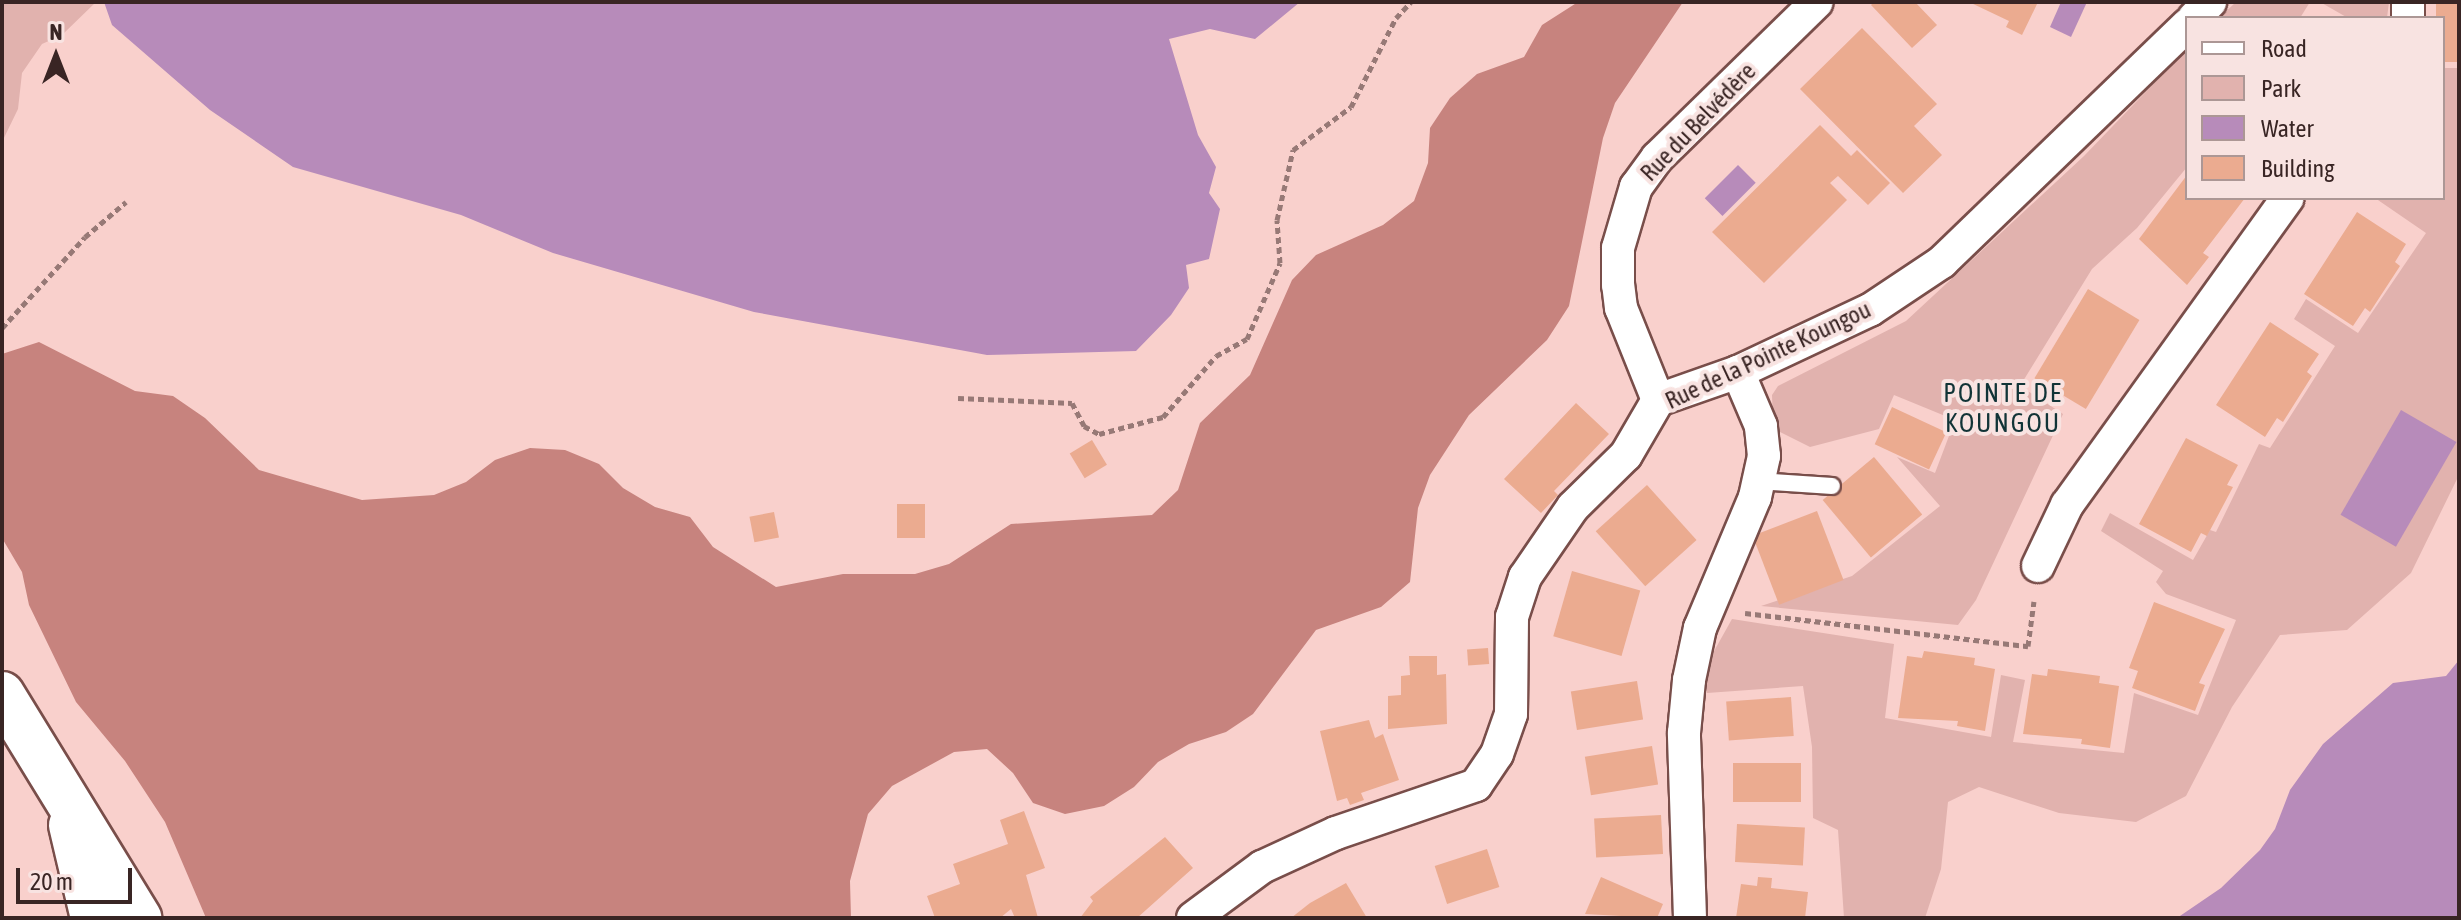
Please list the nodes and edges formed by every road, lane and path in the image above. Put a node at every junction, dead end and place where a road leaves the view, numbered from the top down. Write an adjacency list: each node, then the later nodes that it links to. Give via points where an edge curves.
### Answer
1 (1411, 2): 8 (path, via 1396,18 1351,107 1293,150 1277,220 1280,263 1247,339 1216,356 1163,417 1099,434 1084,426 1072,403)
2 (1817, 2): 9 (street, Rue du Belvédère, via 1657,158 1636,187 1618,248 1618,285 1621,308)
3 (2185, 27): 7 (street, Rue de la Pointe Koungou, via 1942,262 1870,310)
4 (2287, 200): 12 (street, via 2067,505)
5 (126, 202): 6 (path, via 85,237)
6 (2, 328)
7 (1738, 372): 9 (street, Rue de la Pointe Koungou); 10 (street, via 1761,426 1764,456)
8 (958, 398)
9 (1658, 400): 18 (street, Rue de la Pointe Koungou, via 1626,455 1573,507 1525,577 1512,617 1511,714 1497,754 1476,785 1336,833 1262,867)
10 (1758, 481): 11 (lane); 13 (street)
11 (1832, 486)
12 (2038, 566): 13 (path, via 2028,646 1729,611)
13 (1710, 603): 19 (street, via 1689,680 1684,733)
14 (2, 694): 15 (main road)
15 (62, 788): 16 (main road); 17 (main road)
16 (93, 918)
17 (139, 918)
18 (1193, 918)
19 (1690, 918)

